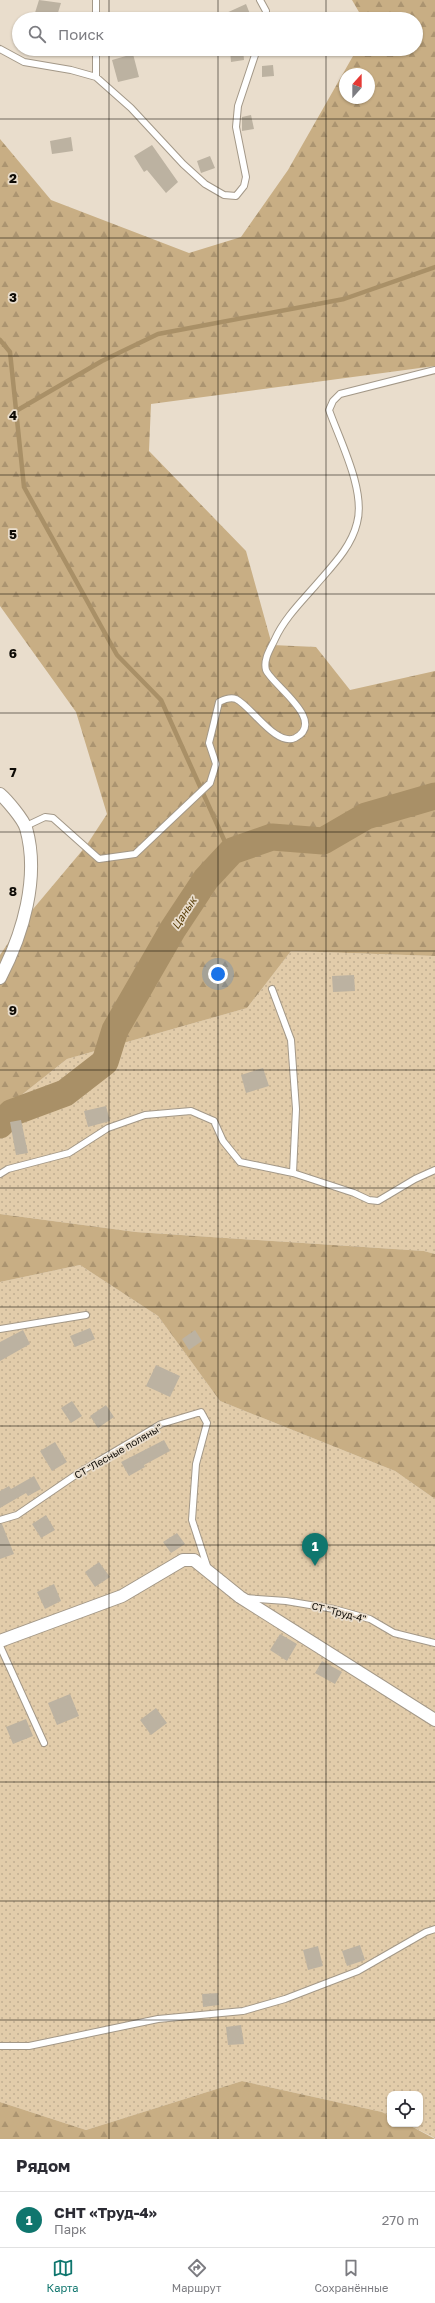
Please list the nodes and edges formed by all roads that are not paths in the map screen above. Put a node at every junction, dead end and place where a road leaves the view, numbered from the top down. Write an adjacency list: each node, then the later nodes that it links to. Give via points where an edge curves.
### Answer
1 (96, 0): 3 (lane)
2 (260, 0): 4 (lane)
3 (96, 12)
4 (266, 12)
5 (0, 49): 6 (lane)
6 (12, 56)
7 (13, 56): 10 (lane, via 24,62)
8 (96, 56): 10 (lane)
9 (255, 56): 10 (lane, via 238,106 236,127 246,177 244,186 236,196 224,195 205,184 131,108)
10 (96, 77)
11 (435, 370): 13 (lane, via 340,394 332,402 329,410 359,494 357,523 343,554 280,628 265,660 266,671 300,709 304,722 301,733 294,738 284,738 273,732 236,699 227,698 219,702 209,744 216,764 210,783 135,854 98,859 53,818 45,817)
12 (0, 794): 13 (street)
13 (26, 826): 14 (street, via 31,872 23,921)
14 (0, 978)
15 (272, 989): 17 (lane, via 291,1040 296,1109)
16 (435, 1170): 17 (lane, via 378,1201)
17 (293, 1173): 18 (lane, via 240,1162 214,1122 191,1111 145,1115 108,1128 69,1153 8,1169)
18 (0, 1174)
19 (86, 1315): 20 (lane)
20 (0, 1329)
21 (0, 1520): 22 (lane, СТ "Лесные поляны", via 16,1515 80,1472 162,1424 201,1412 207,1423 196,1464 192,1520)
22 (209, 1572): 23 (street); 24 (street, via 194,1560 183,1560 122,1596)
23 (240, 1597): 25 (lane, СТ "Труд-4", via 334,1609 370,1620 394,1633); 27 (street)
24 (0, 1641)
25 (435, 1643)
26 (0, 1646): 28 (lane)
27 (435, 1720)
28 (44, 1744)
29 (435, 1929): 30 (lane, via 358,1971 285,1999 243,2011 158,2019 28,2046)
30 (0, 2046)

